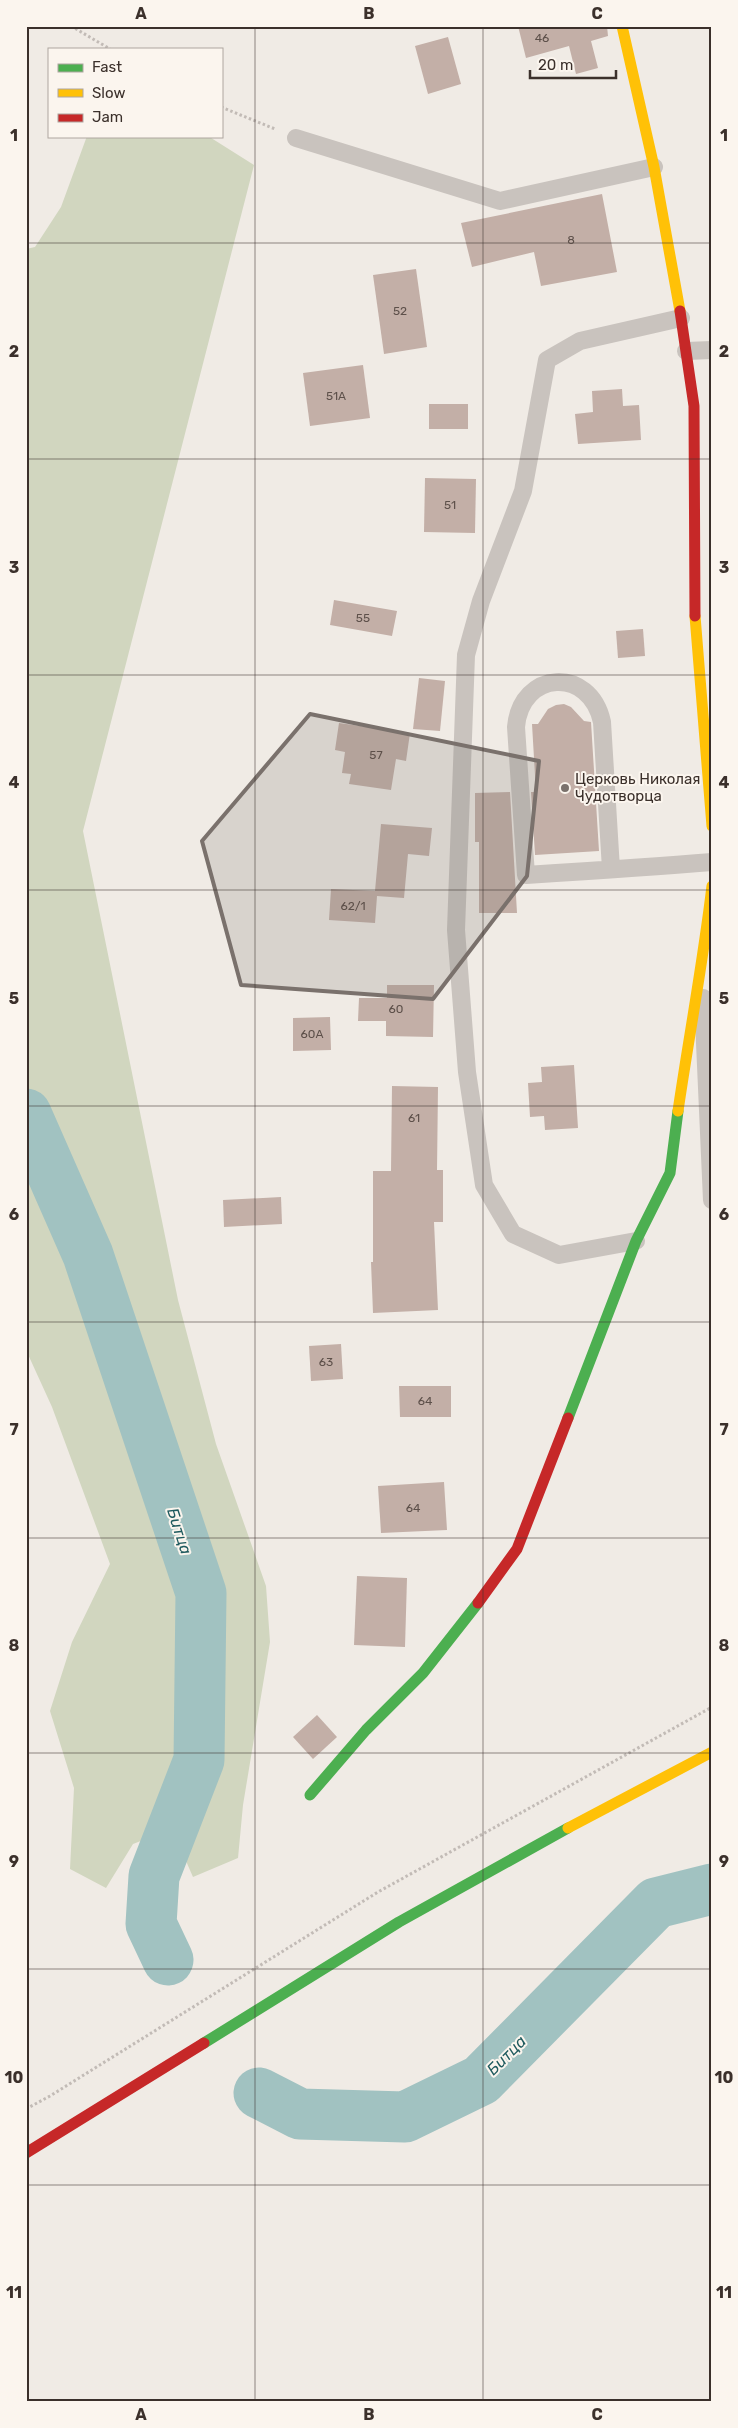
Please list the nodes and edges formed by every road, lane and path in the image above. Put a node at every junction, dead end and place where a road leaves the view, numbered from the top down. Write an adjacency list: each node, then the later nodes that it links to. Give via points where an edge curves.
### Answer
1 (71, 26): 3 (path)
2 (622, 26): 6 (street)
3 (108, 48)
4 (222, 107): 5 (path)
5 (296, 138): 6 (lane, via 500,201)
6 (654, 167): 7 (street)
7 (681, 318): 9 (street); 17 (lane, via 580,341 547,360 523,491 481,601 466,655 456,930 467,1072 484,1185 512,1234 559,1255)
8 (712, 350): 9 (lane)
9 (686, 351): 10 (street, via 694,406 695,613)
10 (705, 650): 11 (street)
11 (712, 826)
12 (712, 862): 13 (lane)
13 (611, 869): 13 (lane, via 526,875 517,714 523,702 543,685 570,683 582,688 599,709)
14 (712, 886): 15 (street)
15 (702, 969): 16 (lane); 17 (street, via 692,1010 670,1173)
16 (712, 1200)
17 (636, 1241): 20 (street, via 517,1549 423,1673 366,1730)
18 (712, 1708): 21 (path, via 378,1892)
19 (712, 1752): 22 (street, via 407,1918)
20 (310, 1795)
21 (26, 2109)
22 (26, 2153)

